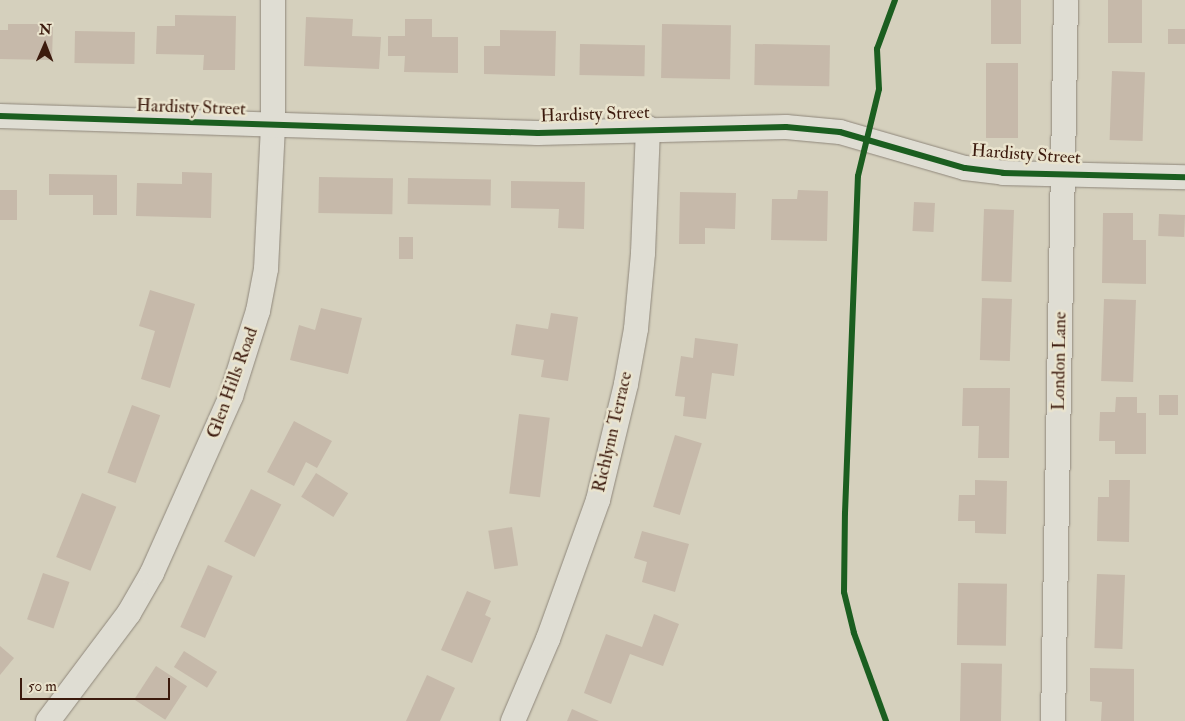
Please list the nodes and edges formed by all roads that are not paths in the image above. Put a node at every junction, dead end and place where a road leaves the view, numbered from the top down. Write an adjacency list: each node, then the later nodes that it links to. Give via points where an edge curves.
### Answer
1 (273, 0): 4 (street, Glen Hills Road)
2 (1066, 0): 6 (street, London Lane)
3 (0, 116): 4 (street, Hardisty Street)
4 (273, 126): 5 (street, Hardisty Street, via 538,133); 8 (street, Glen Hills Road, via 266,268 258,311 231,396 152,573 129,613)
5 (648, 128): 6 (street, Hardisty Street, via 786,127 840,132 965,168 1003,173); 9 (street, Richlynn Terrace, via 643,252 636,329 626,384 598,500 548,639)
6 (1063, 174): 7 (street, Hardisty Street); 10 (street, London Lane)
7 (1185, 177)
8 (48, 721)
9 (513, 721)
10 (1053, 721)

